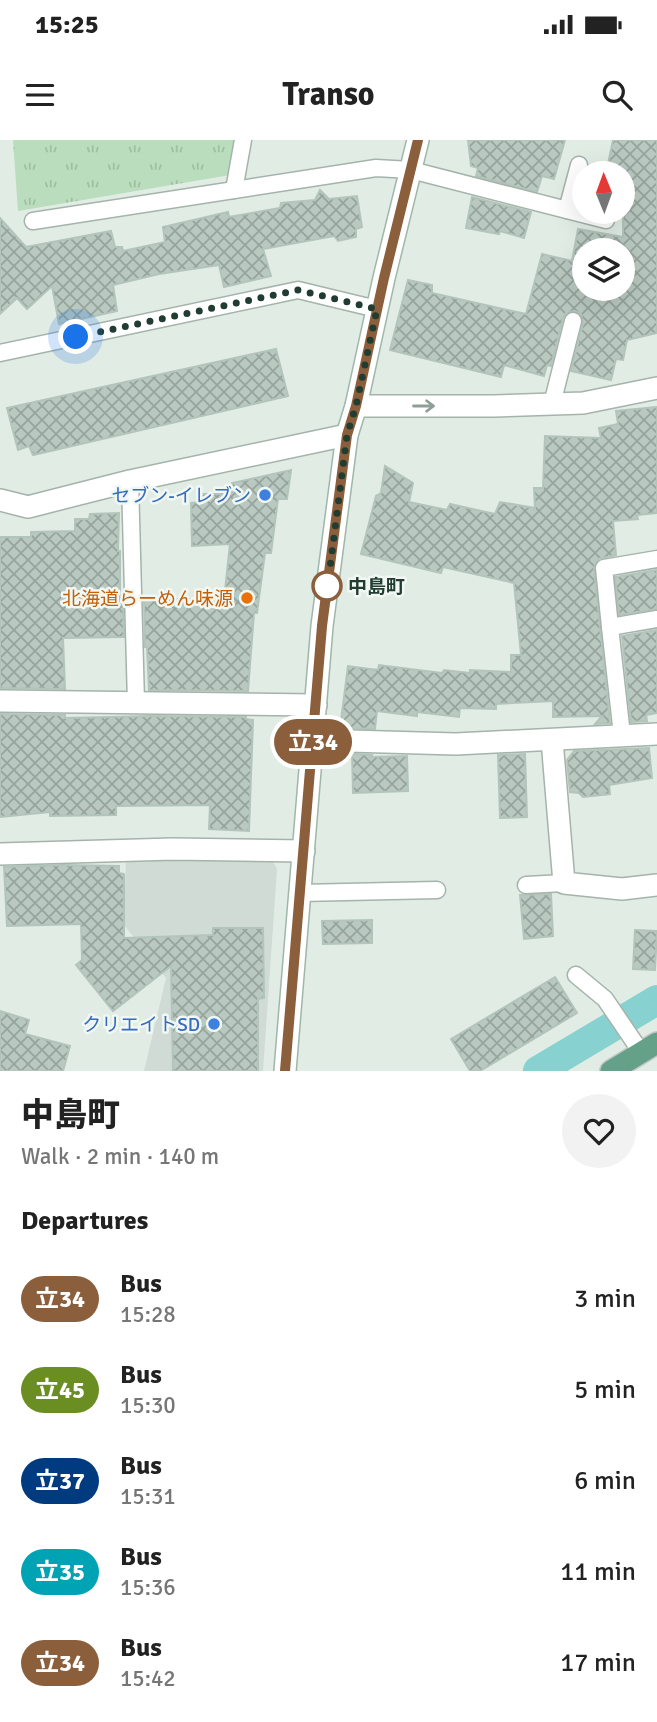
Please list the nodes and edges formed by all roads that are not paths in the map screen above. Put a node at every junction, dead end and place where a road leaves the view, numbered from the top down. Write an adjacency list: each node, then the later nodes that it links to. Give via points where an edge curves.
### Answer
1 (243, 140): 5 (lane)
2 (418, 140): 3 (street)
3 (411, 170): 5 (lane, via 376,168); 6 (lane); 9 (street)
4 (572, 189): 6 (lane)
5 (234, 190): 8 (lane)
6 (566, 209): 7 (lane)
7 (572, 211)
8 (33, 221)
9 (377, 309): 11 (lane, via 298,290); 14 (street)
10 (573, 321): 13 (lane)
11 (0, 353)
12 (657, 388): 13 (street)
13 (552, 404): 14 (street, one-way to 13)
14 (356, 406): 15 (street)
15 (347, 435): 16 (street); 25 (street)
16 (130, 481): 18 (street); 24 (lane)
17 (0, 500): 18 (street)
18 (28, 507): 19 (street)
19 (0, 513)
20 (657, 559): 22 (lane, via 604,568)
21 (657, 619): 22 (lane)
22 (610, 627): 27 (lane)
23 (0, 701): 24 (street)
24 (136, 703): 25 (street)
25 (316, 705): 28 (street)
26 (657, 734): 27 (street)
27 (622, 736): 29 (street)
28 (313, 740): 29 (street, via 456,744); 30 (street)
29 (552, 740): 32 (street)
30 (304, 851): 31 (street); 36 (street)
31 (0, 854)
32 (564, 883): 33 (lane); 34 (street, via 622,890)
33 (526, 885)
34 (657, 885)
35 (437, 890): 36 (lane)
36 (300, 893): 39 (street)
37 (576, 975): 38 (lane, via 605,999 625,1029)
38 (649, 1047): 40 (main road)
39 (285, 1071)
40 (611, 1071)

